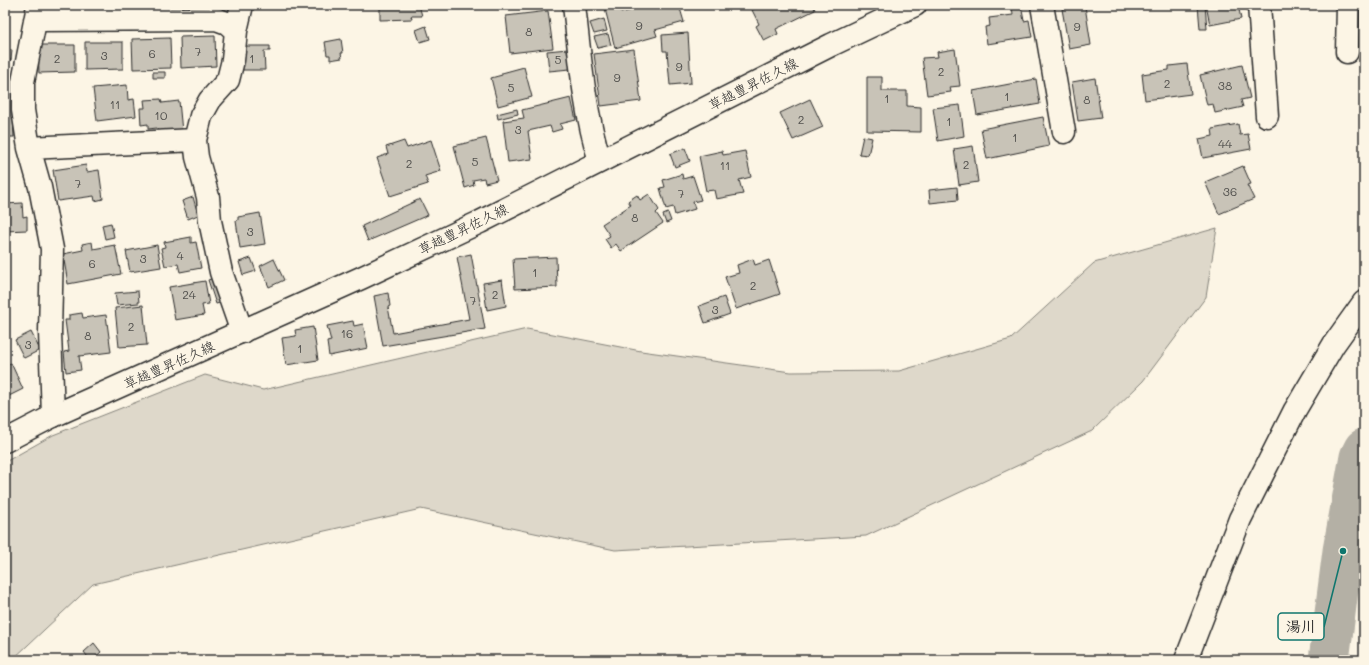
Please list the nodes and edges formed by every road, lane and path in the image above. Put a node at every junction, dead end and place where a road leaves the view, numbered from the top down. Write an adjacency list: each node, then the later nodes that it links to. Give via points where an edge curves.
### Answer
1 (242, 5): 8 (street)
2 (574, 5): 15 (street, via 586,101)
3 (915, 5): 15 (street, 草越豊昇佐久線)
4 (1042, 5): 12 (street)
5 (1259, 5): 11 (street)
6 (1348, 5): 9 (street)
7 (36, 13): 8 (street, via 216,19); 10 (street)
8 (236, 30): 13 (street, via 228,80 210,100 201,116)
9 (1347, 52)
10 (14, 81): 14 (street, via 23,110)
11 (1267, 116)
12 (1064, 132)
13 (195, 140): 14 (street); 17 (street, via 221,272)
14 (29, 148): 18 (street, via 40,187 52,249 50,332)
15 (600, 161): 17 (street, 草越豊昇佐久線, via 473,226)
16 (1364, 302): 20 (street, via 1334,344 1295,410 1243,512)
17 (242, 332): 18 (street, 草越豊昇佐久線)
18 (53, 416): 19 (street, 草越豊昇佐久線)
19 (5, 441)
20 (1186, 660)

